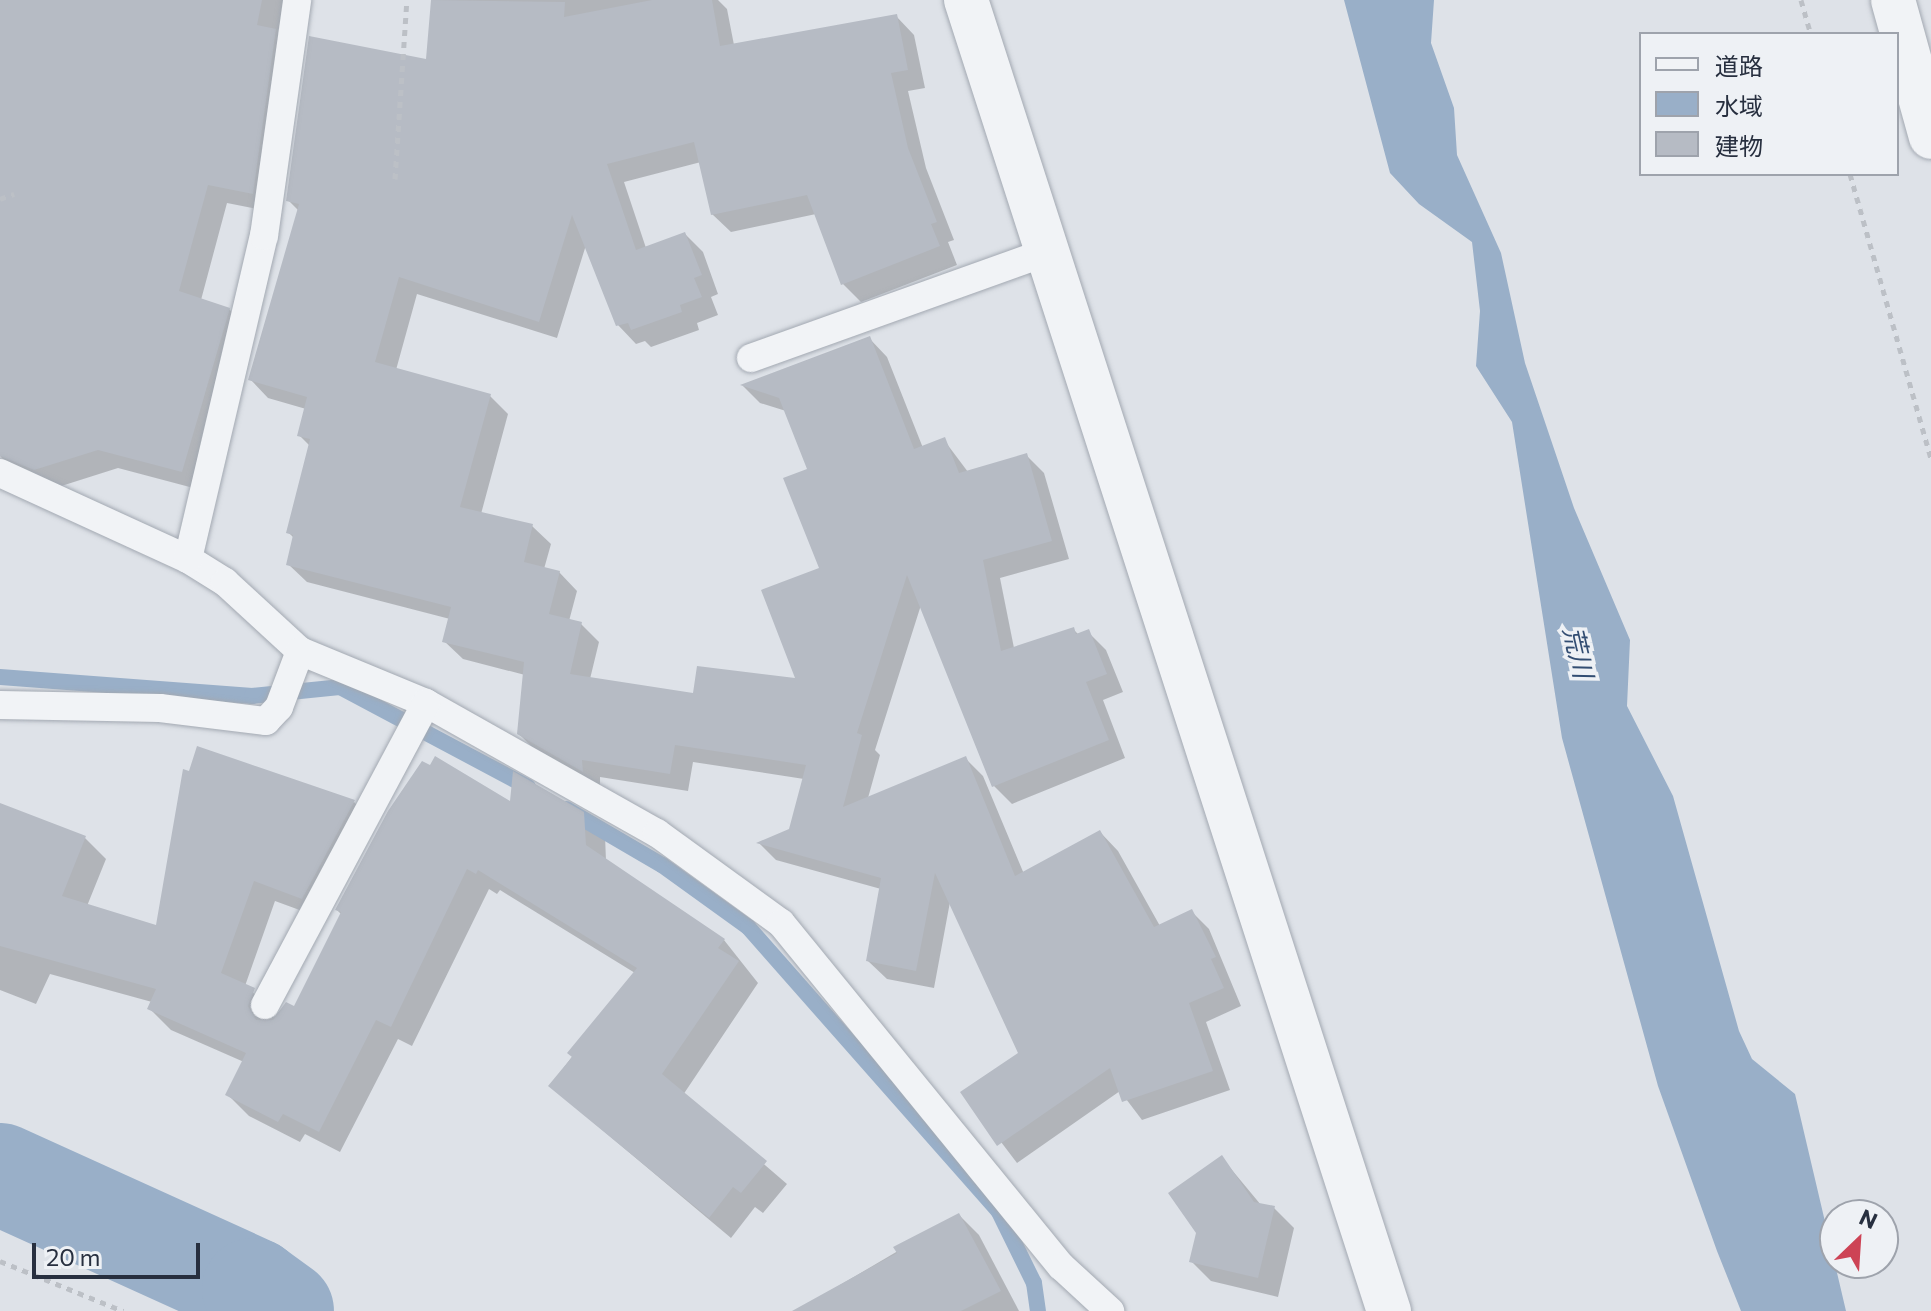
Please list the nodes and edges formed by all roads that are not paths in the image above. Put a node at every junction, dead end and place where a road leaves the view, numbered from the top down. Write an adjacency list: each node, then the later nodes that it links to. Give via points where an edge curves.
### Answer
1 (297, 0): 8 (lane, via 264,236)
2 (966, 0): 5 (street)
3 (1893, 0): 4 (street)
4 (1931, 137)
5 (1047, 252): 6 (lane); 14 (street)
6 (751, 358)
7 (0, 473): 8 (lane)
8 (188, 559): 9 (lane, via 225,582)
9 (300, 651): 10 (lane, via 279,707 266,721 160,708); 11 (lane)
10 (0, 705)
11 (419, 716): 12 (lane); 13 (lane, via 657,833 781,923 1061,1266)
12 (265, 1005)
13 (1110, 1311)
14 (1389, 1311)

